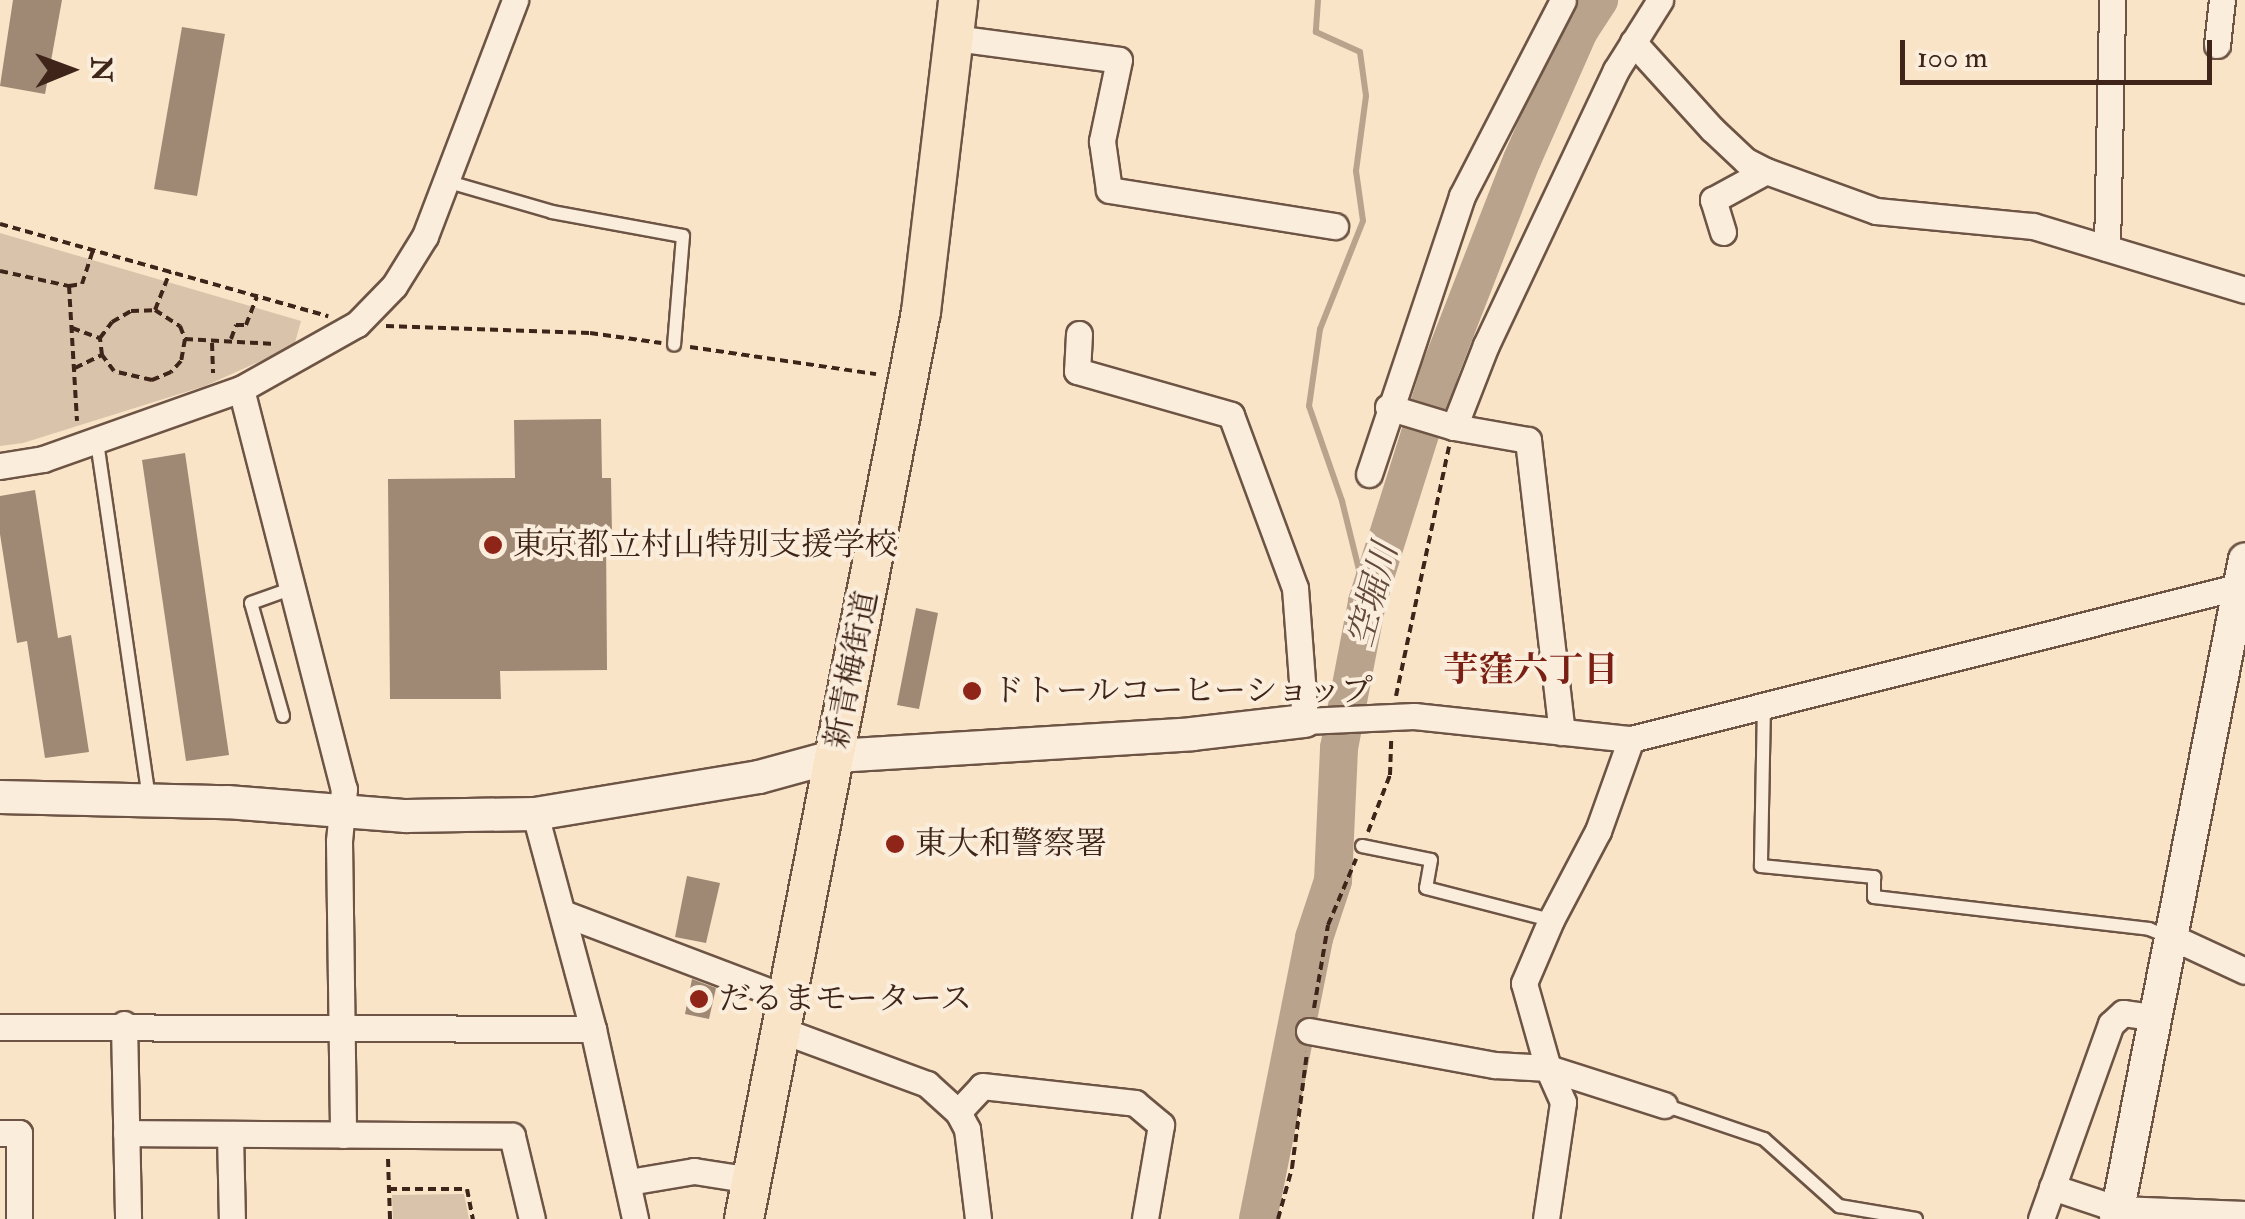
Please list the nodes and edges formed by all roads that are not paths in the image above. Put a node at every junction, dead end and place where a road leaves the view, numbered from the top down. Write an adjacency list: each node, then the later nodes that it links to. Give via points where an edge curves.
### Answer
1 (515, 0): 11 (street)
2 (958, 0): 7 (main road, 新青梅街道)
3 (1564, 0): 19 (street, via 1462,196)
4 (1660, 0): 8 (street)
5 (2112, 0): 14 (street)
6 (2222, 0): 9 (street)
7 (955, 38): 12 (street, via 1120,60 1102,142 1109,190); 32 (main road, 新青梅街道, via 921,312)
8 (1633, 42): 10 (street, via 1746,161); 20 (street, via 1494,328)
9 (2217, 46)
10 (1766, 171): 13 (street, via 1713,200); 14 (street, via 1876,211 2032,226)
11 (449, 182): 17 (lane, via 552,212 683,236); 18 (street, via 412,259 357,324)
12 (1334, 226)
13 (1723, 232)
14 (2107, 248): 15 (street)
15 (2245, 290)
16 (1079, 334): 29 (street, via 1077,371 1231,415 1295,588 1296,645)
17 (674, 344)
18 (241, 390): 21 (street); 25 (street)
19 (1388, 407): 20 (street); 23 (street)
20 (1454, 427): 30 (street, via 1528,440)
21 (87, 434): 22 (street, via 42,459); 34 (lane)
22 (0, 466)
23 (1369, 474)
24 (2243, 577): 26 (street); 27 (street)
25 (293, 588): 28 (lane, via 251,603); 35 (street, via 344,789)
26 (2236, 658): 40 (street)
27 (1764, 705): 31 (street); 40 (lane, via 1761,866 1874,877 1874,897 2149,929)
28 (284, 716)
29 (1315, 720): 30 (street, via 1389,717); 32 (street)
30 (1562, 732): 31 (street)
31 (1631, 738): 39 (street, via 1598,831)
32 (836, 756): 36 (street, via 759,777); 42 (main road, 新青梅街道)
33 (0, 797): 34 (street)
34 (149, 799): 35 (street)
35 (342, 811): 36 (street); 45 (street)
36 (535, 814): 38 (street)
37 (1362, 846): 39 (lane, via 1431,860 1426,888)
38 (563, 913): 42 (street); 47 (street)
39 (1551, 920): 49 (street, via 1524,984)
40 (2174, 938): 41 (street); 43 (street)
41 (2245, 970)
42 (784, 1014): 51 (street, via 926,1084); 56 (main road, 新青梅街道)
43 (2156, 1018): 58 (street, via 2123,1012 2111,1024); 59 (street)
44 (124, 1024): 45 (street); 46 (street); 52 (street)
45 (340, 1025): 47 (street); 55 (street)
46 (0, 1028)
47 (593, 1028): 57 (street)
48 (1310, 1031): 49 (street, via 1495,1065)
49 (1548, 1068): 50 (street); 69 (street, via 1564,1102)
50 (1664, 1105): 70 (lane, via 1764,1139 1839,1206)
51 (958, 1112): 67 (street, via 967,1129); 68 (street, via 982,1086 1135,1103 1161,1125)
52 (126, 1133): 54 (street); 62 (street)
53 (0, 1134): 61 (street, via 19,1133)
54 (230, 1134): 55 (street); 63 (street)
55 (343, 1135): 64 (street, via 512,1136)
56 (752, 1180): 57 (street, via 694,1171); 66 (main road, 新青梅街道)
57 (629, 1182): 65 (street)
58 (2052, 1187): 59 (street); 71 (street)
59 (2117, 1214): 60 (street)
60 (2245, 1214)
61 (19, 1219)
62 (128, 1219)
63 (232, 1219)
64 (532, 1219)
65 (634, 1219)
66 (744, 1219)
67 (978, 1219)
68 (1144, 1219)
69 (1546, 1219)
70 (1916, 1219)
71 (2042, 1219)

